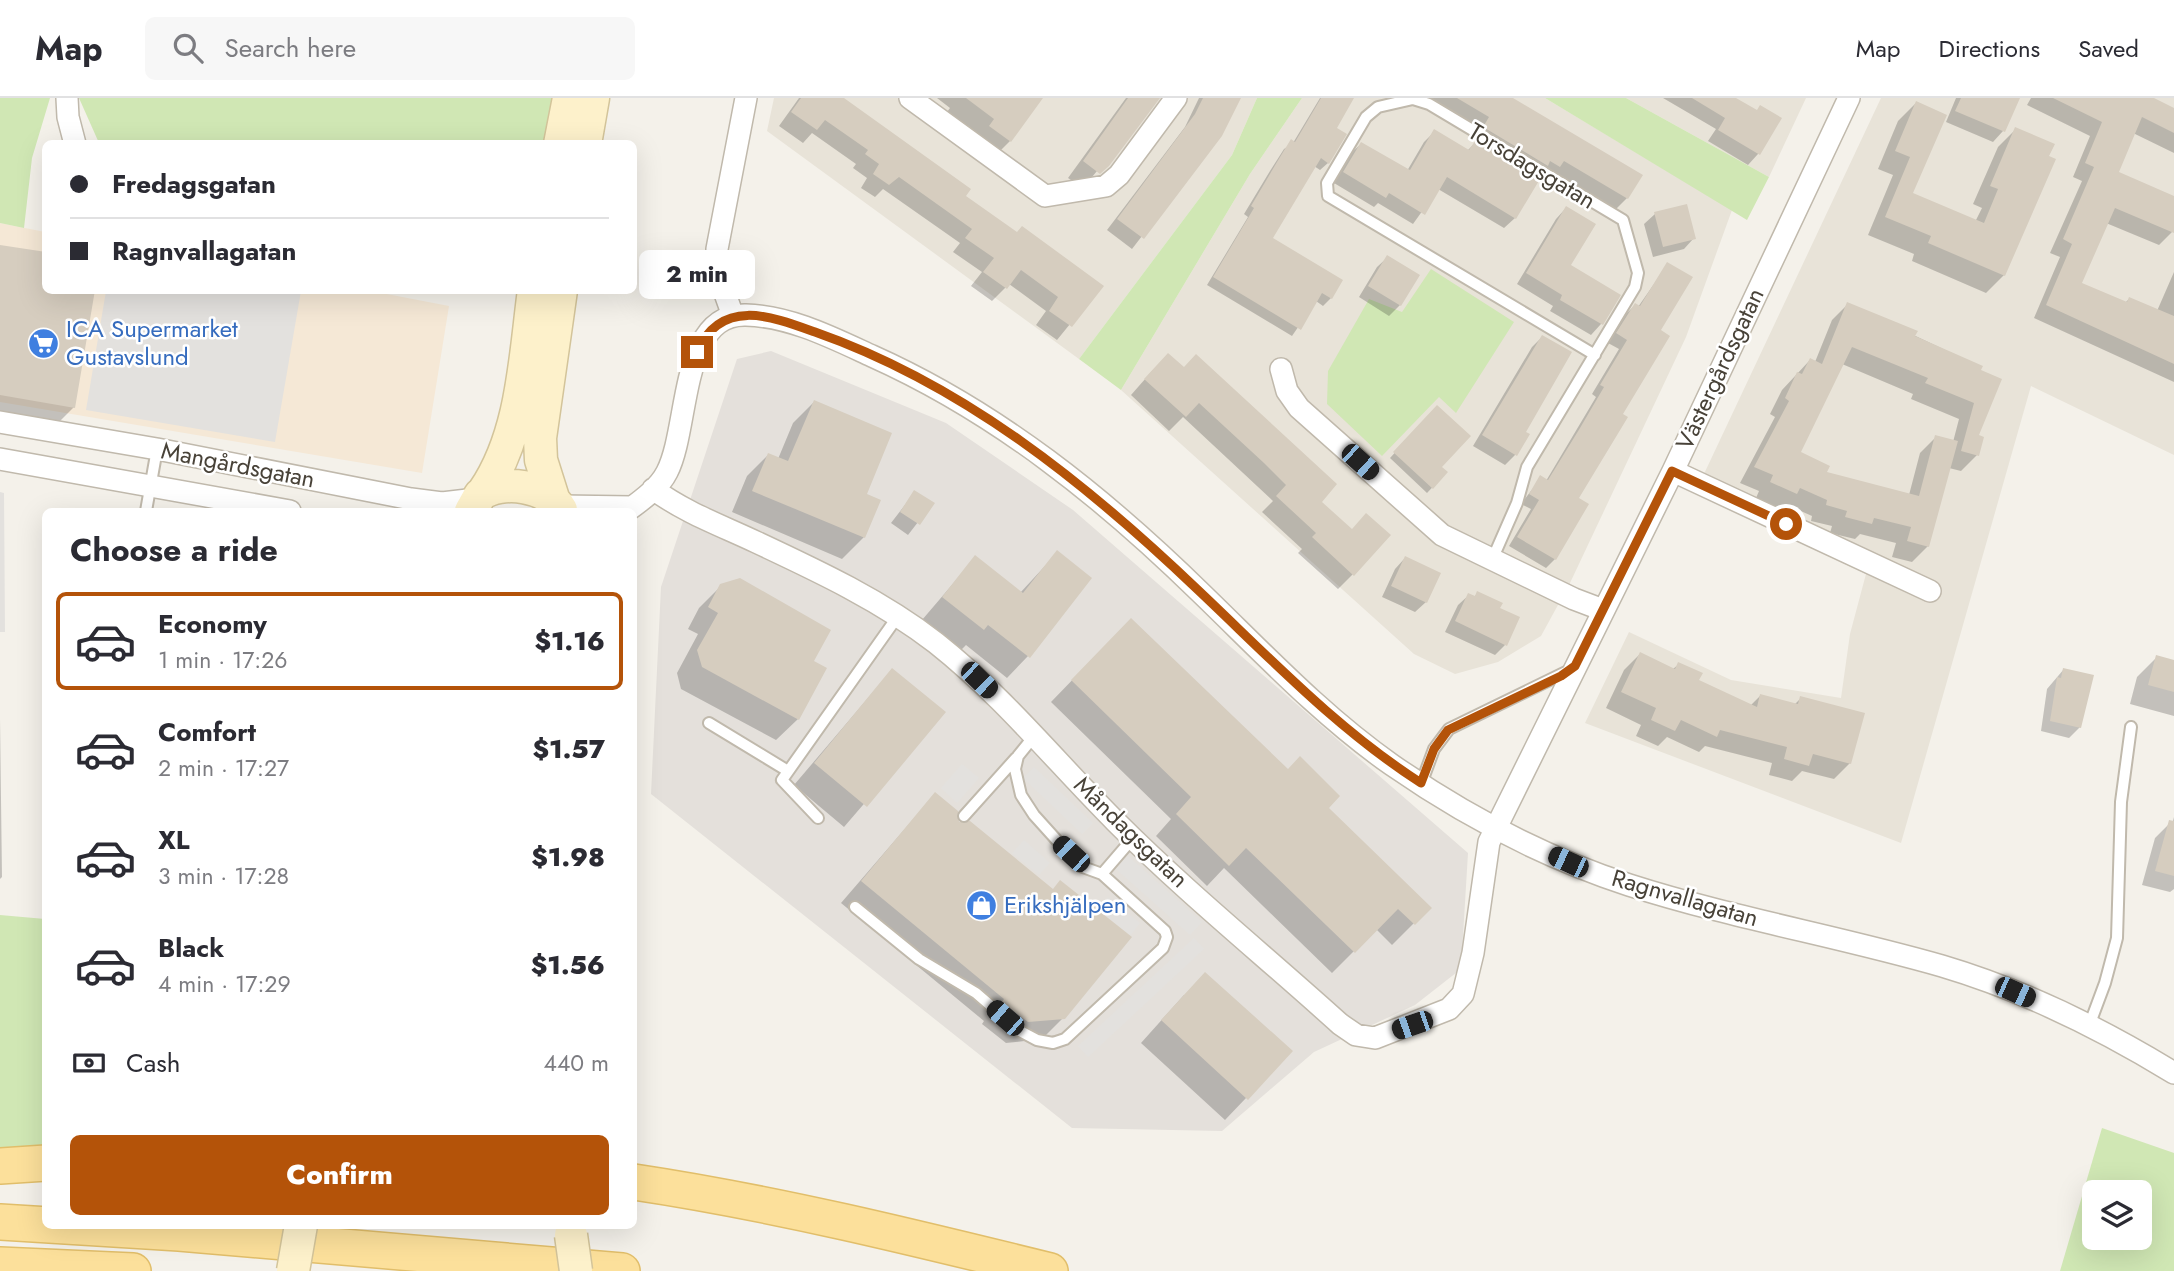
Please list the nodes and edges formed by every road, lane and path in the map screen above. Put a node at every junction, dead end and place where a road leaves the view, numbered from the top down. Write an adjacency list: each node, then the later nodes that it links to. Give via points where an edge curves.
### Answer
1 (67, 98): 8 (street)
2 (569, 98): 9 (main road)
3 (593, 98): 10 (main road)
4 (746, 98): 13 (street, via 717,249 717,271)
5 (910, 98): 6 (street, via 1045,196 1106,186)
6 (1176, 98)
7 (1841, 101): 19 (street, Västergårdsgatan)
8 (74, 140)
9 (561, 140)
10 (586, 140)
11 (553, 294): 22 (main road, via 505,450)
12 (553, 294): 23 (main road, via 540,438 541,460)
13 (733, 316): 21 (street, via 712,327 702,340 671,460 666,475); 38 (street, Ragnvallagatan, via 783,320 834,338 915,376 1025,442 1142,537 1342,726)
14 (1595, 355): 14 (lane, Torsdagsgatan, via 1635,287 1638,273 1623,220 1429,104 1413,99 1378,107 1366,117 1327,183 1328,196); 28 (lane, Torsdagsgatan, via 1527,467)
15 (1281, 369): 28 (street, via 1287,391 1299,408 1442,535)
16 (0, 422): 17 (street, Mangårdsgatan)
17 (157, 449): 20 (lane); 22 (street, Mangårdsgatan, via 411,499)
18 (0, 459): 20 (street, Mangårdsgatan)
19 (1672, 471): 29 (street); 30 (street, Västergårdsgatan)
20 (150, 486): 24 (lane); 25 (street, Mangårdsgatan)
21 (653, 489): 27 (street); 31 (street, Måndagsgatan, via 699,519 798,561)
22 (477, 501): 23 (main road, via 495,487 515,487)
23 (558, 505): 26 (street)
24 (146, 508)
25 (273, 508)
26 (612, 508)
27 (631, 508)
28 (1492, 560): 30 (street)
29 (1930, 591)
30 (1602, 610): 32 (street, Västergårdsgatan)
31 (898, 616): 35 (street, Måndagsgatan, via 979,680); 37 (lane)
32 (1575, 666): 38 (lane, via 1448,730 1434,749); 41 (street, Västergårdsgatan)
33 (709, 723): 37 (lane)
34 (2131, 727): 45 (lane, via 2121,803 2117,939)
35 (1035, 735): 36 (lane); 42 (street, Måndagsgatan)
36 (1018, 756): 39 (lane); 43 (lane, via 1015,779 1034,815 1080,866)
37 (788, 771): 40 (lane, via 782,780)
38 (1421, 783): 41 (street, Ragnvallagatan)
39 (964, 816)
40 (817, 818)
41 (1496, 827): 42 (street, Måndagsgatan, via 1485,857 1463,994 1449,1009 1375,1038 1356,1035 1340,1024); 45 (street, Ragnvallagatan, via 1568,862 1628,884 1943,967 2015,992)
42 (1133, 838): 43 (lane)
43 (1102, 874): 44 (lane, via 1167,937 1163,948 1134,975 1065,1039 1053,1043 1020,1031 976,993 919,959)
44 (855, 907)
45 (2089, 1026): 46 (street, Ragnvallagatan)
46 (2174, 1073)
47 (42, 1163): 48 (main road)
48 (0, 1166)
49 (637, 1182): 60 (main road, via 897,1233)
50 (0, 1222): 51 (main road)
51 (42, 1225)
52 (114, 1229): 59 (main road)
53 (300, 1229): 57 (main road, bridge)
54 (570, 1230): 58 (main road, bridge)
55 (0, 1265): 56 (main road)
56 (133, 1271)
57 (293, 1271)
58 (576, 1271)
59 (622, 1271)
60 (1050, 1271)

